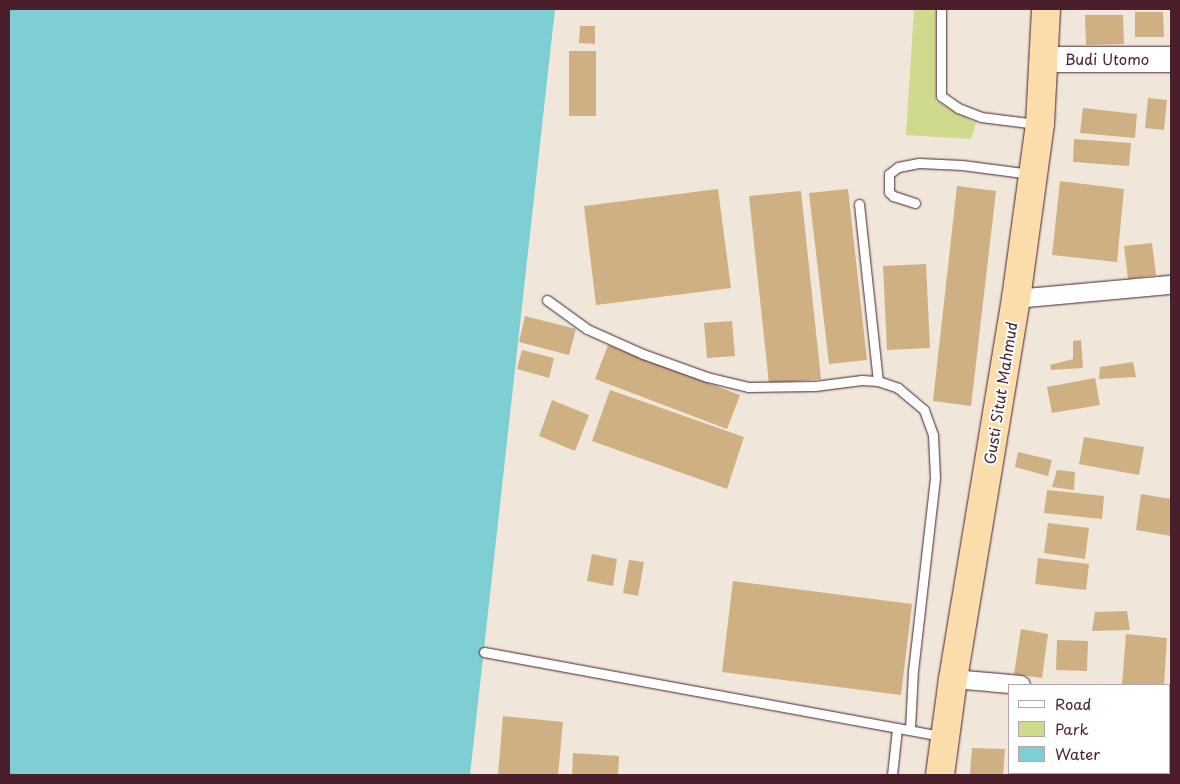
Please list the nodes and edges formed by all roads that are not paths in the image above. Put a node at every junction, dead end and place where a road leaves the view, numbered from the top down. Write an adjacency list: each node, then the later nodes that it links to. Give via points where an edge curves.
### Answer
1 (941, 9): 5 (lane, via 941,96 958,108 981,117)
2 (1046, 9): 3 (highway, Gusti Situt Mahmud)
3 (1044, 59): 4 (street, Budi Utomo); 5 (highway, Gusti Situt Mahmud)
4 (1171, 59)
5 (1040, 124): 6 (highway, Gusti Situt Mahmud)
6 (1033, 175): 7 (lane, via 962,165 919,163 898,167 889,174 889,192); 10 (highway, Gusti Situt Mahmud)
7 (915, 202)
8 (859, 204): 12 (lane)
9 (1171, 285): 10 (street)
10 (1016, 299): 14 (highway, Gusti Situt Mahmud)
11 (547, 300): 12 (lane, via 587,329 643,354 723,382 748,387 815,386 862,380)
12 (878, 382): 17 (lane, via 898,388 924,410 936,454 932,518 913,670)
13 (484, 652): 16 (lane)
14 (953, 679): 15 (street); 18 (highway, Gusti Situt Mahmud)
15 (1010, 684)
16 (897, 728): 17 (lane); 19 (lane)
17 (910, 730): 18 (lane)
18 (945, 736): 20 (highway, Gusti Situt Mahmud)
19 (892, 775)
20 (940, 775)

